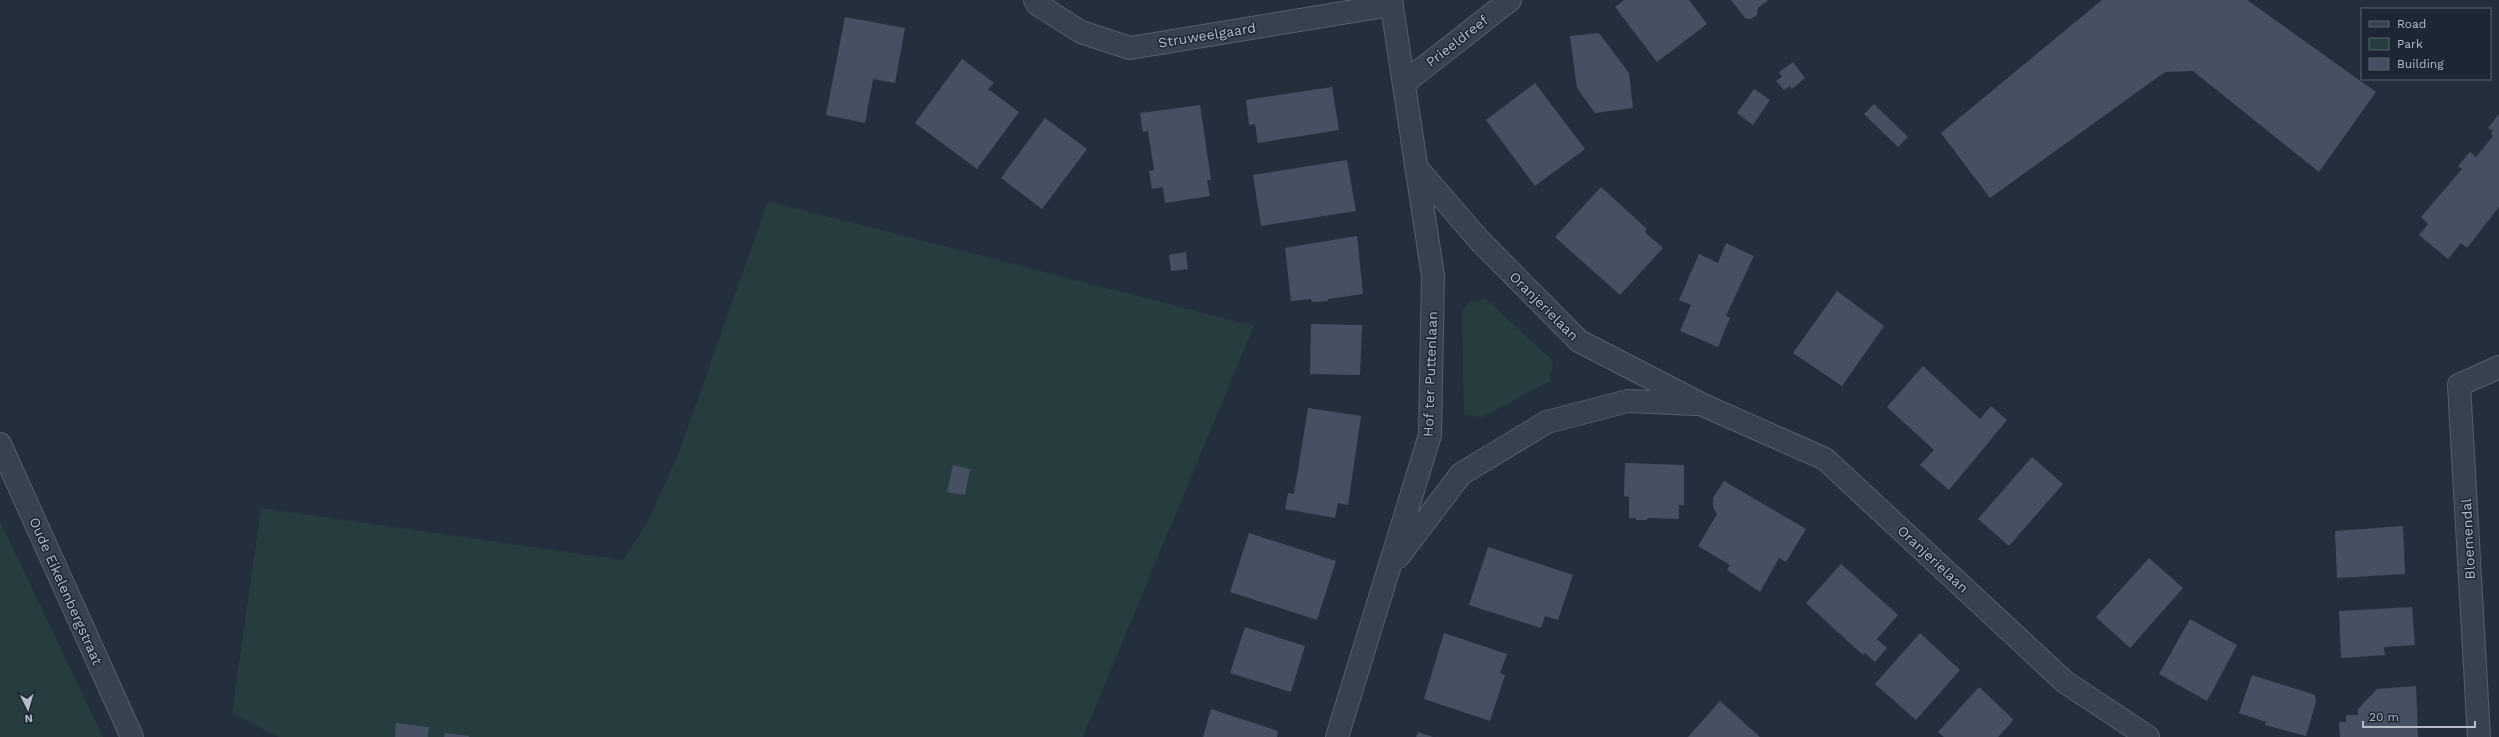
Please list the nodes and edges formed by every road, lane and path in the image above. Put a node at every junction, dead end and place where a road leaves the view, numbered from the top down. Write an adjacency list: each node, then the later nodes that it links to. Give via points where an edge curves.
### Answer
1 (1035, 0): 3 (street, Struweelgaard, via 1081,32 1130,48)
2 (1510, 0): 4 (street, Prieeldreef)
3 (1391, 2): 4 (street, Hof ter Puttenlaan)
4 (1404, 83): 5 (street, Hof ter Puttenlaan)
5 (1416, 167): 7 (street, Oranjerielaan, via 1480,241 1578,341); 9 (street, Hof ter Puttenlaan, via 1433,276 1430,436)
6 (2499, 367): 13 (street, Bloemendal, via 2459,385)
7 (1703, 405): 9 (street, Oranjerielaan, via 1628,401 1547,422 1461,474); 12 (street, Oranjerielaan, via 1825,460 2065,682)
8 (0, 444): 10 (street, Oude Eikelenbergstraat)
9 (1390, 568): 11 (street, Hof ter Puttenlaan)
10 (132, 737)
11 (1337, 737)
12 (2148, 737)
13 (2479, 737)

